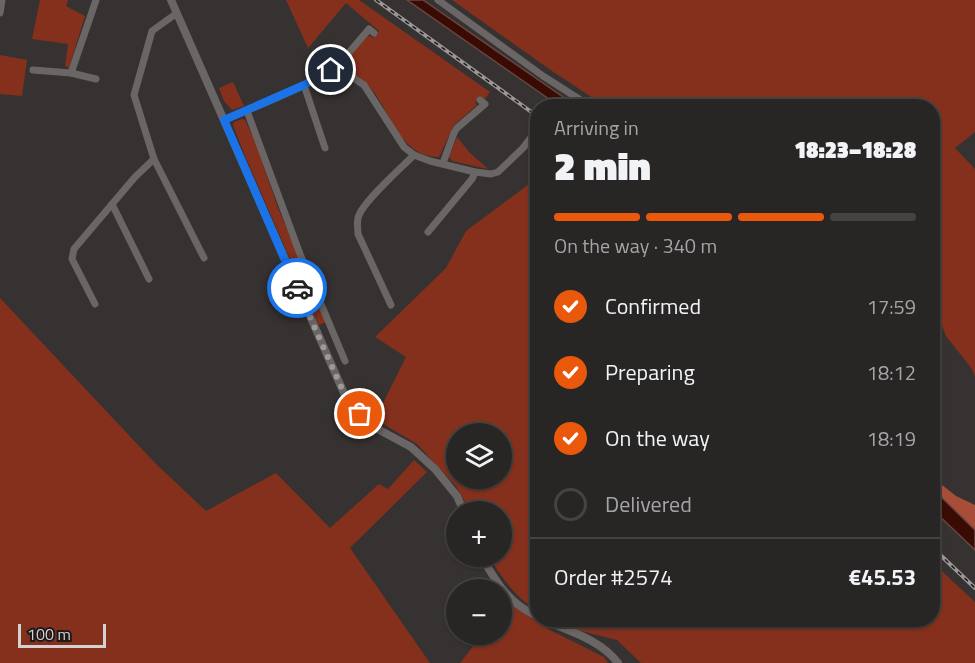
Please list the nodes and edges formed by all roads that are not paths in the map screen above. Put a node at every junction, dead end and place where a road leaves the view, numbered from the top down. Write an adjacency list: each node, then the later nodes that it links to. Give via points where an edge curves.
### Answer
1 (2, 0): 5 (street)
2 (96, 0): 10 (street)
3 (171, 0): 6 (street)
4 (438, 0): 13 (street)
5 (0, 13)
6 (177, 13): 16 (street); 20 (street, via 152,31 134,95)
7 (374, 33): 8 (street, via 369,28)
8 (335, 69): 12 (street); 19 (street, via 364,85 404,147)
9 (33, 70): 10 (street)
10 (71, 73): 11 (street)
11 (96, 79)
12 (304, 85): 15 (street); 18 (street)
13 (579, 99)
14 (480, 100): 21 (street, via 485,104 457,128)
15 (247, 111): 16 (street); 29 (street)
16 (224, 120): 30 (street, via 347,400 372,426 411,447 435,469)
17 (530, 139): 22 (street, via 498,172)
18 (325, 148)
19 (414, 155): 21 (street); 28 (street, via 370,200 357,224)
20 (154, 159): 23 (street); 25 (street)
21 (443, 163): 22 (street)
22 (475, 172): 24 (street)
23 (112, 204): 26 (street); 27 (street, via 74,249 72,259)
24 (428, 232)
25 (204, 258)
26 (149, 279)
27 (95, 304)
28 (391, 305)
29 (345, 361)
30 (459, 501)
31 (488, 567): 32 (street, via 510,599)
32 (530, 612)
33 (559, 627): 34 (street, via 601,646)
34 (618, 663)

